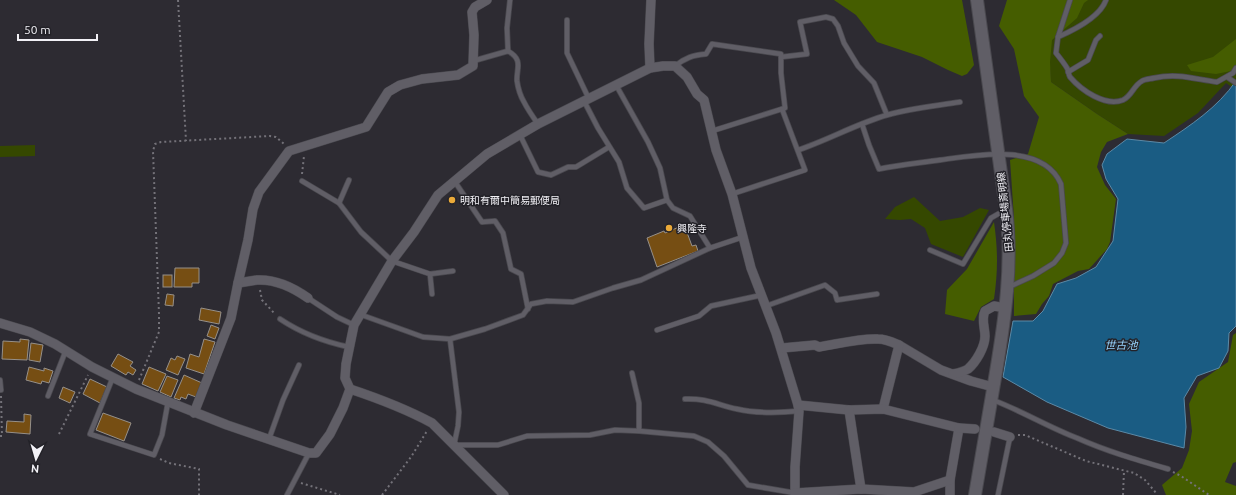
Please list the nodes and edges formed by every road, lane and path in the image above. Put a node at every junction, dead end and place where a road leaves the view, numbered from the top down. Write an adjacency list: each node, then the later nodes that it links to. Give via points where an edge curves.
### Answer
1 (178, 0): 29 (path)
2 (486, 0): 13 (street, via 472,12)
3 (510, 0): 11 (lane)
4 (651, 0): 15 (street)
5 (977, 0): 34 (main road, 田丸停車場斎明線)
6 (1070, 0): 10 (lane)
7 (1106, 0): 10 (lane, via 1103,8 1073,31)
8 (567, 20): 21 (lane, via 567,53)
9 (1100, 36): 17 (lane, via 1088,60)
10 (1058, 37): 17 (lane, via 1056,53)
11 (508, 52): 13 (lane); 25 (lane, via 514,55 517,61 517,81 524,102)
12 (781, 57): 14 (lane, via 781,54 712,44 706,54 695,55); 23 (lane, via 785,108); 24 (lane, via 807,54 800,22 826,17 833,19 844,44 858,66 874,83)
13 (473, 61): 30 (street, via 473,66 458,75 422,79 400,85 388,92 366,127)
14 (675, 66): 15 (street); 27 (street, via 704,100)
15 (650, 68): 20 (street)
16 (1236, 68): 18 (lane)
17 (1068, 72): 18 (lane, via 1080,86 1100,100 1114,103 1124,100 1142,81 1160,77 1189,76 1217,82)
18 (1227, 77): 19 (lane)
19 (1236, 83)
20 (616, 85): 21 (street); 39 (lane, via 660,168)
21 (586, 100): 25 (street); 31 (lane)
22 (960, 102): 24 (lane)
23 (782, 109): 27 (lane); 32 (lane)
24 (887, 115): 26 (lane)
25 (538, 124): 28 (street)
26 (862, 124): 32 (lane); 34 (lane, via 879,169 908,163)
27 (712, 131): 38 (street)
28 (520, 135): 31 (lane, via 538,172 551,175 568,167 576,167); 37 (street, via 487,154)
29 (186, 141): 33 (path, via 270,136 282,141); 75 (path, via 161,142 155,144 153,151 159,332)
30 (304, 146): 33 (street); 36 (path)
31 (609, 147): 39 (lane, via 619,162 627,188 644,208)
32 (798, 150): 38 (lane, via 805,170)
33 (289, 151): 49 (street, via 260,192 253,209)
34 (998, 154): 41 (main road, 田丸停車場斎明線); 50 (lane, via 1035,160 1043,163 1057,176 1061,184 1066,243 1054,263)
35 (349, 180): 40 (lane)
36 (302, 181): 40 (lane)
37 (455, 182): 45 (street, via 438,195); 57 (lane, via 482,222 495,221 502,233 511,269 521,274)
38 (732, 194): 42 (street)
39 (667, 200): 43 (lane, via 673,208 690,216)
40 (339, 203): 45 (lane, via 361,232)
41 (1006, 209): 44 (lane, via 990,218 963,264); 50 (main road, 田丸停車場斎明線, via 1009,243)
42 (743, 237): 43 (lane); 53 (street, via 751,268)
43 (710, 248): 57 (lane, via 641,280 573,302 547,301 531,304)
44 (930, 250)
45 (392, 261): 47 (lane); 58 (street)
46 (453, 271): 47 (lane)
47 (430, 274): 51 (lane)
48 (257, 280): 49 (street); 54 (street, via 297,290); 59 (path, via 262,300)
49 (238, 283): 85 (street, via 231,318)
50 (1008, 287): 56 (main road, 田丸停車場斎明線)
51 (432, 294)
52 (877, 294): 55 (lane, via 838,300 835,293 825,285)
53 (762, 295): 55 (street); 62 (lane, via 711,306 699,316)
54 (308, 298): 61 (lane)
55 (766, 306): 66 (street)
56 (1006, 308): 71 (street, via 994,306 985,312 983,346 969,368); 74 (main road, 田丸停車場斎明線)
57 (528, 309): 63 (lane, via 523,315)
58 (359, 314): 61 (street); 63 (lane, via 423,337)
59 (280, 319): 65 (lane, via 294,328 331,343)
60 (0, 323): 67 (street, via 30,332)
61 (354, 325): 65 (street)
62 (656, 330)
63 (450, 339): 95 (lane, via 458,412)
64 (899, 345): 66 (street, via 879,339 819,347 815,345); 71 (street, via 941,370); 83 (street)
65 (349, 347): 76 (street, via 345,378)
66 (782, 348): 82 (street)
67 (66, 350): 69 (street); 78 (lane)
68 (299, 365): 94 (lane)
69 (92, 367): 72 (street); 91 (path)
70 (632, 374): 89 (lane, via 639,403)
71 (953, 374): 74 (street)
72 (114, 377): 75 (street); 97 (lane, via 90,434)
73 (0, 380): 77 (lane)
74 (993, 387): 79 (main road, 田丸停車場斎明線)
75 (136, 389): 81 (street)
76 (350, 389): 86 (street); 96 (street, via 330,434 316,453)
77 (1, 390): 92 (path)
78 (48, 396)
79 (991, 399): 98 (lane, via 1076,438); 111 (main road, 田丸停車場斎明線)
80 (685, 400): 82 (lane, via 698,399 754,412 778,413)
81 (168, 402): 85 (street); 97 (lane, via 162,435)
82 (799, 408): 84 (street); 103 (street)
83 (883, 409): 84 (street); 87 (street)
84 (850, 410): 102 (street)
85 (194, 413): 94 (street)
86 (432, 423): 95 (street); 108 (path, via 411,457)
87 (959, 428): 88 (street); 100 (street)
88 (975, 429)
89 (639, 431): 95 (lane, via 615,430 590,435 527,436 498,445); 103 (lane, via 694,436 708,442 724,456 748,485)
90 (994, 432): 93 (street)
91 (59, 434)
92 (0, 436)
93 (1010, 438): 99 (path, via 1025,435 1086,461); 112 (lane)
94 (269, 439): 96 (street)
95 (454, 445): 109 (street)
96 (309, 453): 101 (lane)
97 (154, 455): 105 (path, via 169,463 199,469)
98 (1168, 469): 114 (path)
99 (1124, 471): 104 (path, via 1146,480); 113 (path)
100 (950, 480): 102 (street, via 914,492); 110 (street)
101 (295, 481): 106 (lane); 107 (path)
102 (861, 489): 103 (street)
103 (795, 494)
104 (1158, 494)
105 (199, 495)
106 (287, 495)
107 (340, 495)
108 (382, 495)
109 (504, 495)
110 (950, 495)
111 (975, 495)
112 (998, 495)
113 (1122, 495)
114 (1209, 495)

